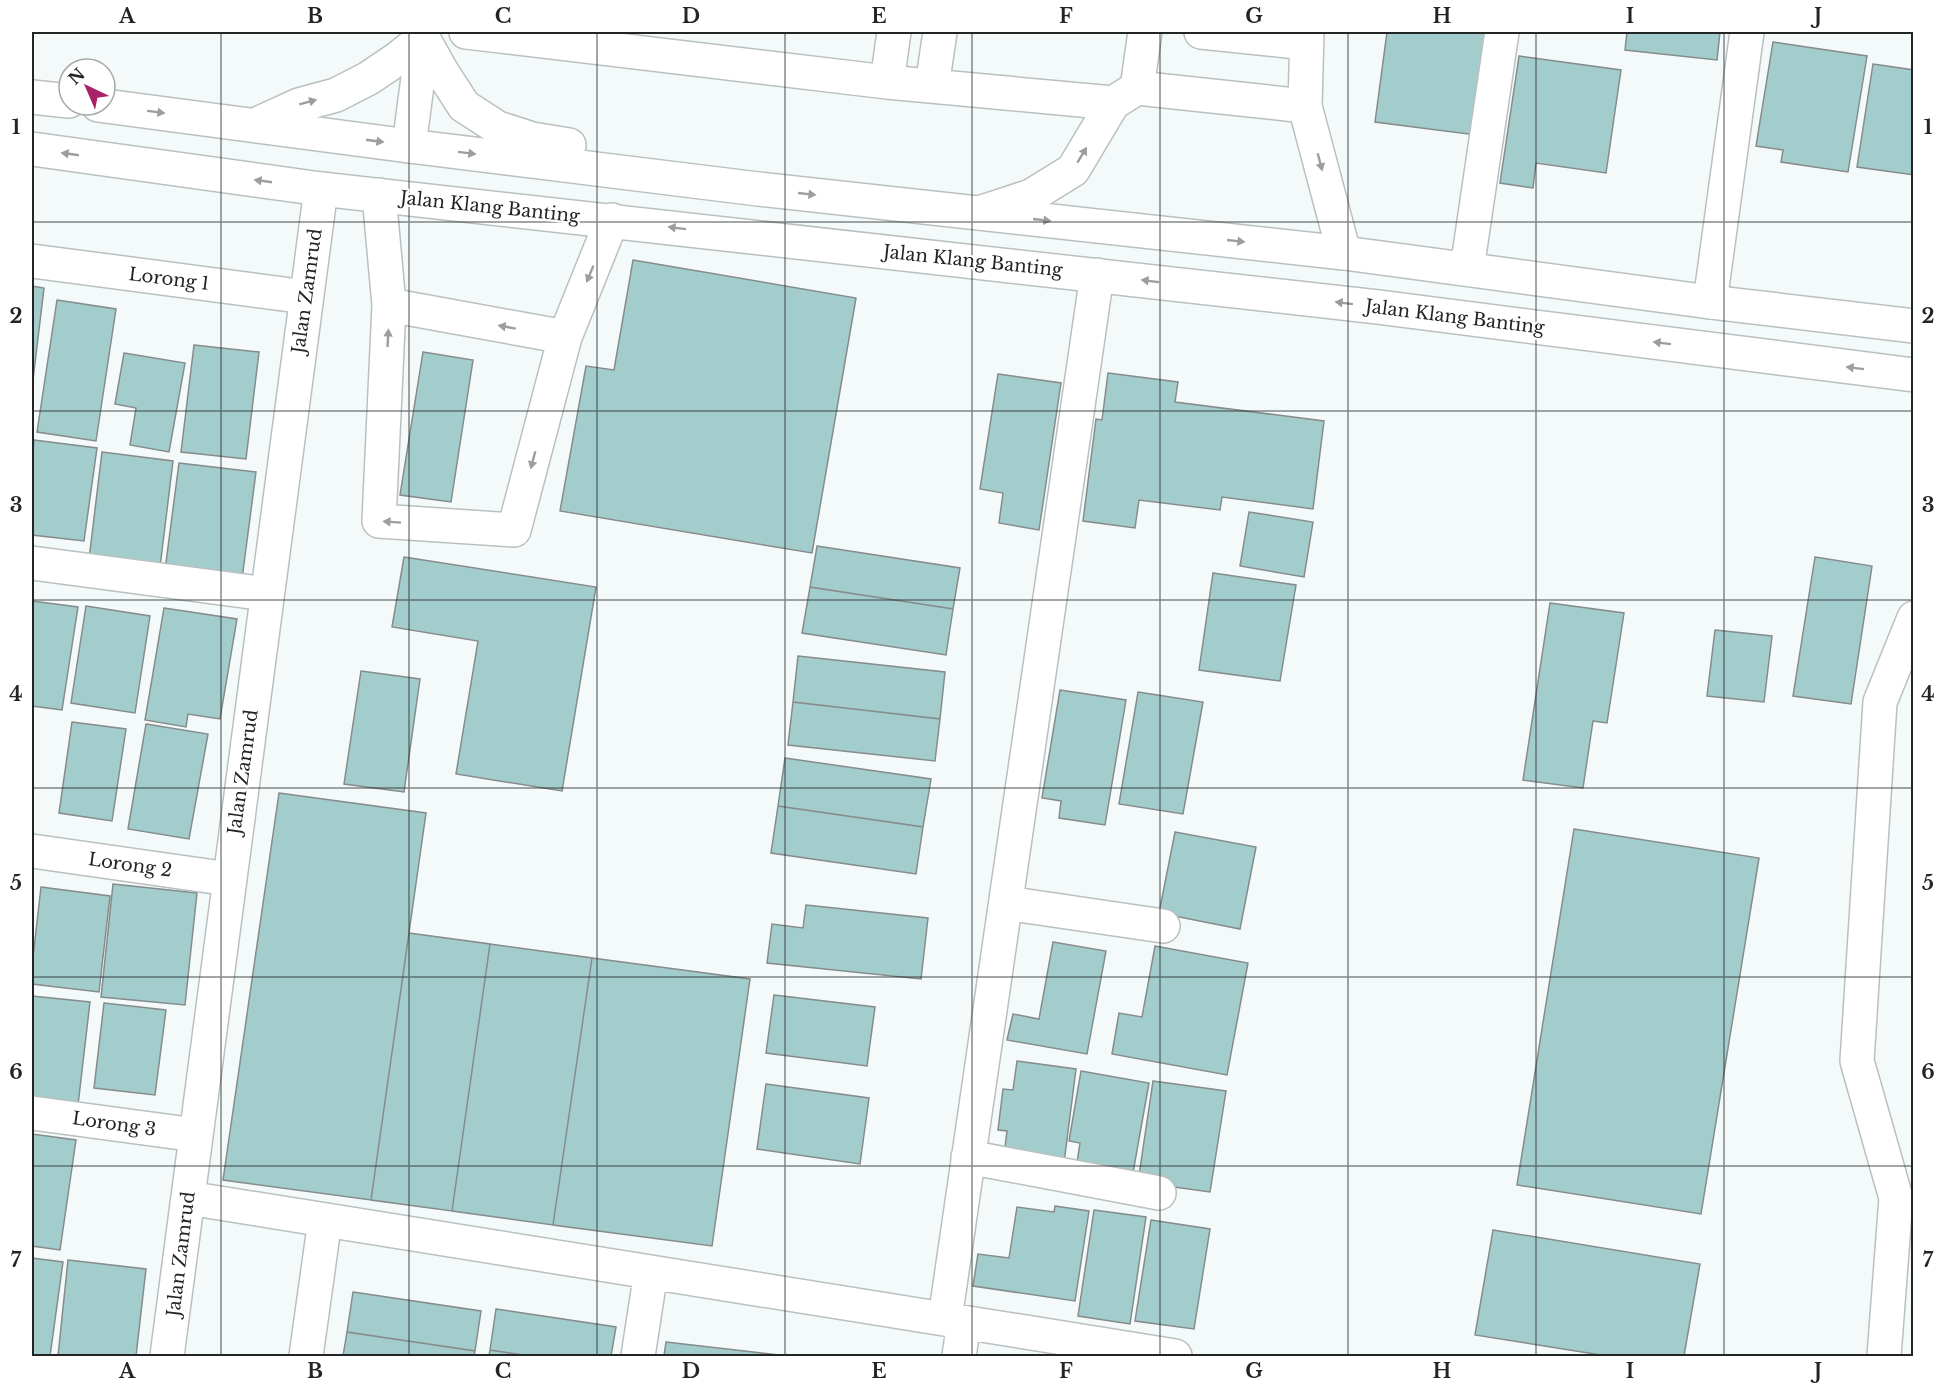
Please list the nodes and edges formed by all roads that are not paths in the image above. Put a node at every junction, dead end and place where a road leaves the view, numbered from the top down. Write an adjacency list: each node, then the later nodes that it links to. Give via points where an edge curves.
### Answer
1 (466, 32): 10 (main road)
2 (894, 32): 10 (main road)
3 (940, 32): 11 (main road)
4 (1145, 32): 12 (main road)
5 (1202, 32): 9 (main road)
6 (1502, 32): 28 (main road)
7 (1747, 32): 31 (main road)
8 (423, 35): 17 (main road, one-way to 8, via 299,105 336,95 369,78); 18 (main road); 21 (main road, via 464,106 498,129 532,139 695,165)
9 (1306, 37): 15 (main road)
10 (887, 82): 11 (main road)
11 (932, 86): 12 (main road)
12 (1125, 95): 15 (main road); 24 (main road, one-way to 12, via 1031,196 1073,170)
13 (32, 97): 14 (main road)
14 (57, 100)
15 (1305, 106): 26 (main road, one-way to 26)
16 (117, 107): 17 (main road, one-way to 17)
17 (255, 125): 18 (main road, one-way to 18)
18 (409, 146): 21 (main road, one-way to 21); 23 (main road, via 421,180)
19 (32, 149): 20 (main road, Jalan Klang Banting, one-way to 19)
20 (321, 189): 22 (main road, Jalan Klang Banting); 30 (main road, Jalan Zamrud)
21 (758, 189): 24 (main road, one-way to 24)
22 (379, 195): 23 (main road, Jalan Klang Banting); 32 (main road)
23 (451, 203): 25 (main road, Jalan Klang Banting)
24 (979, 213): 26 (main road, one-way to 26)
25 (612, 220): 29 (main road, Jalan Klang Banting, one-way to 25); 34 (main road, one-way to 34)
26 (1344, 253): 28 (main road)
27 (32, 261): 30 (main road, Lorong 1)
28 (1467, 268): 31 (main road)
29 (1097, 275): 35 (main road, Jalan Klang Banting, one-way to 29); 41 (main road)
30 (306, 297): 37 (main road, Jalan Zamrud)
31 (1710, 302): 33 (main road)
32 (389, 305): 34 (main road, one-way to 32); 34 (main road, one-way to 32, via 514,530 379,521)
33 (1914, 326)
34 (565, 337)
35 (1914, 375)
36 (32, 563): 37 (main road)
37 (267, 594): 40 (main road, Jalan Zamrud)
38 (1914, 618): 56 (main road, via 1880,702 1857,1061 1896,1198)
39 (32, 850): 40 (main road, Lorong 2)
40 (230, 879): 44 (main road, Jalan Zamrud)
41 (1006, 903): 42 (main road); 45 (main road)
42 (1163, 926)
43 (32, 1113): 44 (main road, Lorong 3)
44 (196, 1135): 47 (main road, Jalan Zamrud)
45 (968, 1157): 46 (main road); 50 (main road)
46 (1159, 1193)
47 (188, 1198): 48 (main road); 51 (main road, Jalan Zamrud)
48 (326, 1220): 49 (main road); 52 (main road)
49 (651, 1272): 50 (main road); 53 (main road)
50 (955, 1321): 54 (main road); 55 (main road)
51 (167, 1356)
52 (306, 1356)
53 (639, 1356)
54 (959, 1356)
55 (1175, 1356)
56 (1884, 1356)

